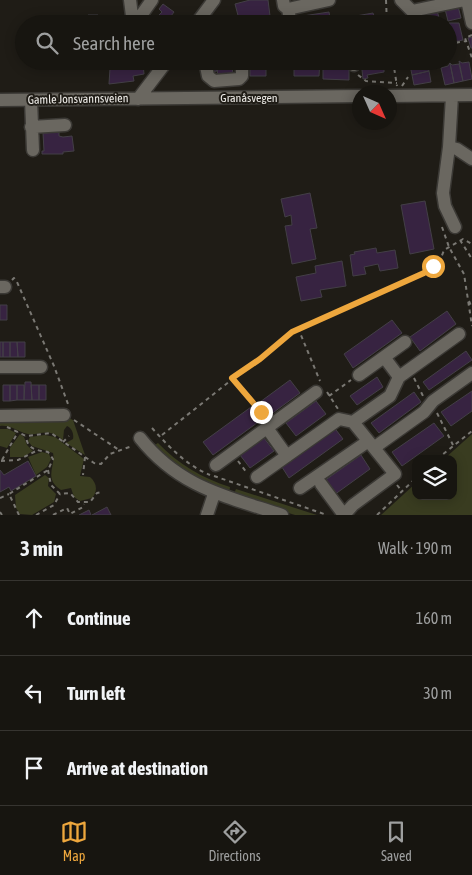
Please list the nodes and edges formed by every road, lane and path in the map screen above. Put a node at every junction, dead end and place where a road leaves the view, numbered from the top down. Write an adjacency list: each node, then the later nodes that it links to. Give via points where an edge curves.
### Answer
1 (130, 0): 9 (street)
2 (152, 0): 10 (street)
3 (214, 0): 11 (street)
4 (329, 0): 8 (street)
5 (386, 0): 12 (path)
6 (401, 0): 7 (street, via 412,11)
7 (463, 0): 13 (street)
8 (286, 4)
9 (132, 15)
10 (141, 15)
11 (203, 15)
12 (387, 15)
13 (472, 23)
14 (472, 35): 15 (path)
15 (466, 39): 16 (path); 17 (path)
16 (457, 42)
17 (471, 51): 18 (path)
18 (472, 58)
19 (160, 70): 29 (street, Gamle Jonsvannsveien)
20 (207, 70): 21 (street, via 214,81 239,80)
21 (242, 70)
22 (358, 70): 24 (path, via 363,80)
23 (395, 70): 24 (path)
24 (397, 83)
25 (397, 93): 28 (street)
26 (472, 95): 28 (street)
27 (352, 96): 29 (street, Granåsvegen)
28 (452, 96): 34 (street)
29 (138, 99): 31 (street, Gamle Jonsvannsveien)
30 (0, 100): 31 (street, Gamle Jonsvannsveien)
31 (31, 100): 33 (street)
32 (65, 125): 33 (street)
33 (31, 128): 35 (street)
34 (449, 147): 36 (street); 37 (street, via 443,193)
35 (33, 150)
36 (472, 159)
37 (455, 227): 38 (path)
38 (460, 241): 39 (path, via 465,239); 40 (path); 52 (path, via 449,247 424,273 292,332)
39 (472, 244)
40 (472, 259)
41 (2, 287): 56 (path, via 14,278 17,282 54,366)
42 (467, 298): 43 (path)
43 (472, 308)
44 (459, 334): 50 (street)
45 (405, 342): 46 (street)
46 (384, 357): 50 (street); 51 (street)
47 (35, 363): 48 (street)
48 (0, 367)
49 (472, 373): 55 (street)
50 (404, 374): 55 (path); 58 (street, via 390,396)
51 (360, 375): 54 (path)
52 (232, 378): 59 (path); 64 (path)
53 (316, 392): 59 (street)
54 (330, 396)
55 (429, 406): 69 (path, via 440,417); 70 (street)
56 (62, 411): 57 (street); 71 (path)
57 (0, 416)
58 (353, 422): 70 (street); 75 (street, via 338,419)
59 (269, 427): 73 (street); 75 (street)
60 (0, 428): 63 (path, via 8,427)
61 (152, 428): 98 (path, via 176,454 205,473)
62 (472, 431): 69 (path)
63 (18, 432): 65 (path); 77 (path)
64 (162, 435)
65 (26, 436): 67 (path, via 51,434); 72 (path)
66 (69, 436): 67 (path)
67 (63, 442): 76 (path)
68 (139, 442): 71 (path); 88 (street, via 176,474)
69 (453, 445): 74 (path)
70 (375, 446): 84 (street); 99 (street, via 395,474 352,505)
71 (119, 450): 76 (path, via 101,464)
72 (36, 451): 77 (path, via 18,460); 79 (path, via 52,455)
73 (232, 453): 78 (street); 81 (path)
74 (442, 455)
75 (287, 456): 81 (street)
76 (85, 457): 80 (path)
77 (0, 461)
78 (216, 465)
79 (48, 470): 86 (path); 87 (path, via 52,485)
80 (83, 475)
81 (252, 476)
82 (412, 482): 100 (path)
83 (321, 484): 99 (street)
84 (300, 488)
85 (103, 492): 90 (path)
86 (9, 494): 89 (path); 92 (path)
87 (60, 494): 90 (path, via 70,493 78,502); 91 (path, via 54,505)
88 (214, 494): 96 (street); 97 (street)
89 (0, 498)
90 (84, 503): 95 (path, via 83,507 70,514 67,508)
91 (44, 511): 93 (path); 94 (path)
92 (19, 515)
93 (36, 515)
94 (46, 515)
95 (53, 515)
96 (208, 515)
97 (282, 515)
98 (327, 515)
99 (344, 515)
100 (377, 515)

